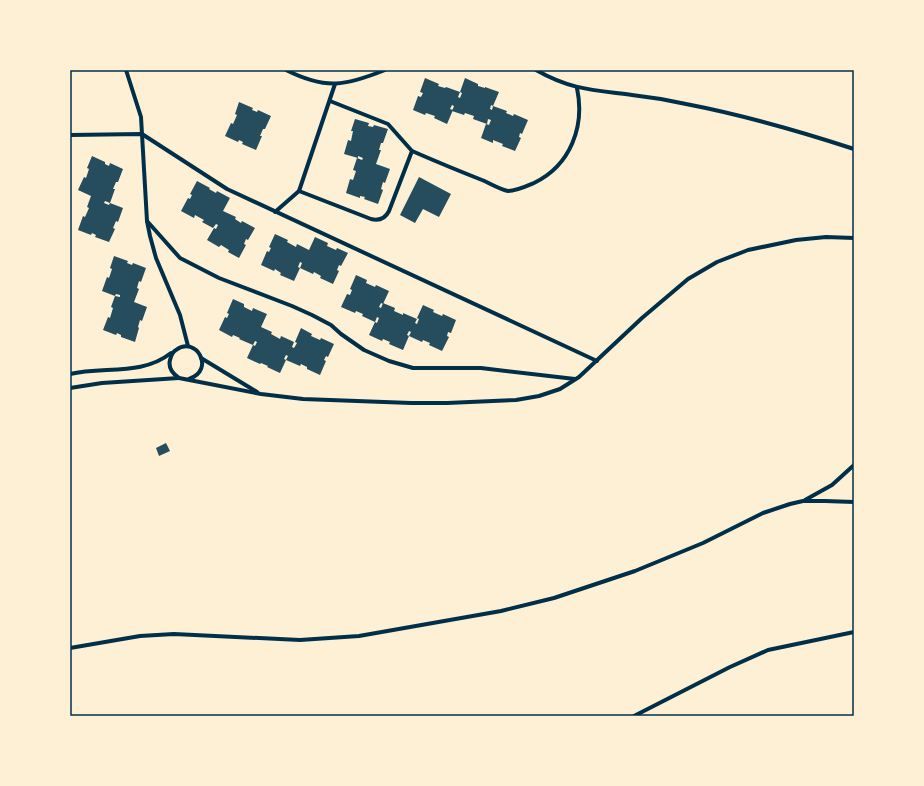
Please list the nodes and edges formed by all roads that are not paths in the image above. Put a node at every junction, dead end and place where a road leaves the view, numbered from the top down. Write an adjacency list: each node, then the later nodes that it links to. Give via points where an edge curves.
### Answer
1 (126, 70): 8 (street, via 141,117)
2 (286, 70): 5 (street, via 315,81)
3 (385, 70): 5 (street, via 353,82)
4 (536, 70): 6 (street)
5 (336, 84): 7 (street)
6 (577, 88): 10 (street, via 660,99 727,113); 11 (street, via 579,120 569,151 551,172 528,185 508,191)
7 (330, 101): 11 (street, via 388,124); 12 (street)
8 (142, 134): 9 (street); 13 (street, via 227,189); 14 (street)
9 (70, 135)
10 (854, 149)
11 (412, 152): 12 (street, via 389,211 381,219 371,219)
12 (299, 191): 13 (street)
13 (275, 212): 19 (street)
14 (147, 221): 16 (street, via 154,254 180,315); 23 (street, via 180,258 219,278 312,315 331,325 364,350 389,362 413,368 481,368)
15 (854, 238): 19 (street, via 796,240 748,250 717,262 688,279)
16 (188, 346): 17 (street); 18 (street, via 196,350)
17 (175, 350): 20 (street, via 155,363 138,368); 21 (street, via 170,358 170,368)
18 (202, 358): 22 (street, via 200,371); 25 (street)
19 (597, 360): 23 (street)
20 (70, 374)
21 (179, 378): 22 (street); 24 (street, via 102,383)
22 (188, 379): 25 (street)
23 (576, 379): 25 (street, via 539,396 482,402 376,402 303,399)
24 (70, 388)
25 (261, 394)
26 (854, 465): 27 (street, via 832,485)
27 (803, 501): 28 (street); 30 (street, via 763,513 703,543 635,571 554,598 501,611 338,638 275,640 174,634 140,636)
28 (854, 502)
29 (854, 632): 31 (street, via 768,650)
30 (70, 648)
31 (634, 716)

